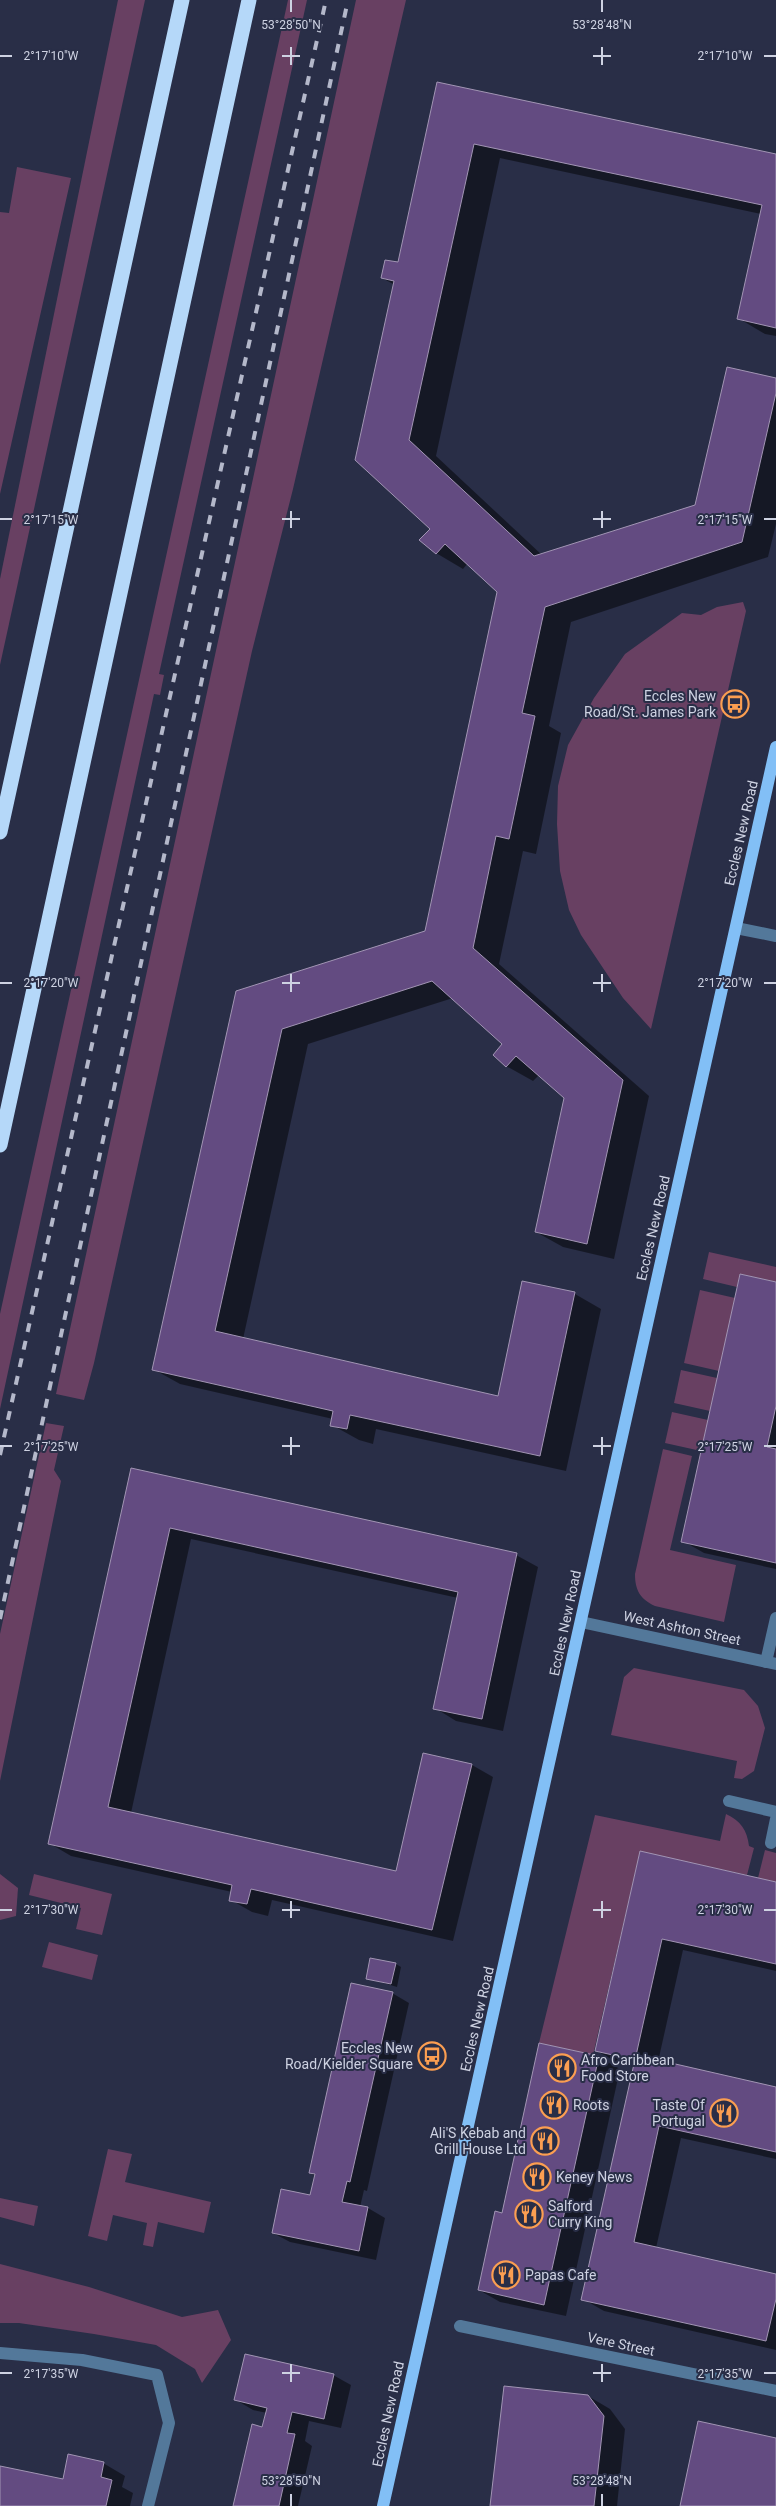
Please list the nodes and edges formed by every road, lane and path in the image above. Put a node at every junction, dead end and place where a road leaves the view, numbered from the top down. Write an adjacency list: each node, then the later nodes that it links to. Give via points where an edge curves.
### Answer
1 (182, 0): 4 (highway)
2 (249, 0): 7 (highway)
3 (776, 747): 5 (main road, Eccles New Road)
4 (0, 832)
5 (736, 928): 6 (street); 9 (main road, Eccles New Road)
6 (776, 936)
7 (0, 1145)
8 (776, 1618): 10 (street)
9 (581, 1622): 10 (street, West Ashton Street); 19 (main road, Eccles New Road)
10 (771, 1663)
11 (729, 1801): 12 (street)
12 (776, 1812)
13 (776, 1819): 14 (street)
14 (771, 1843)
15 (460, 2326): 17 (street, Vere Street)
16 (0, 2353): 18 (street, via 82,2360 157,2375 169,2423)
17 (776, 2391)
18 (148, 2506)
19 (383, 2506)

